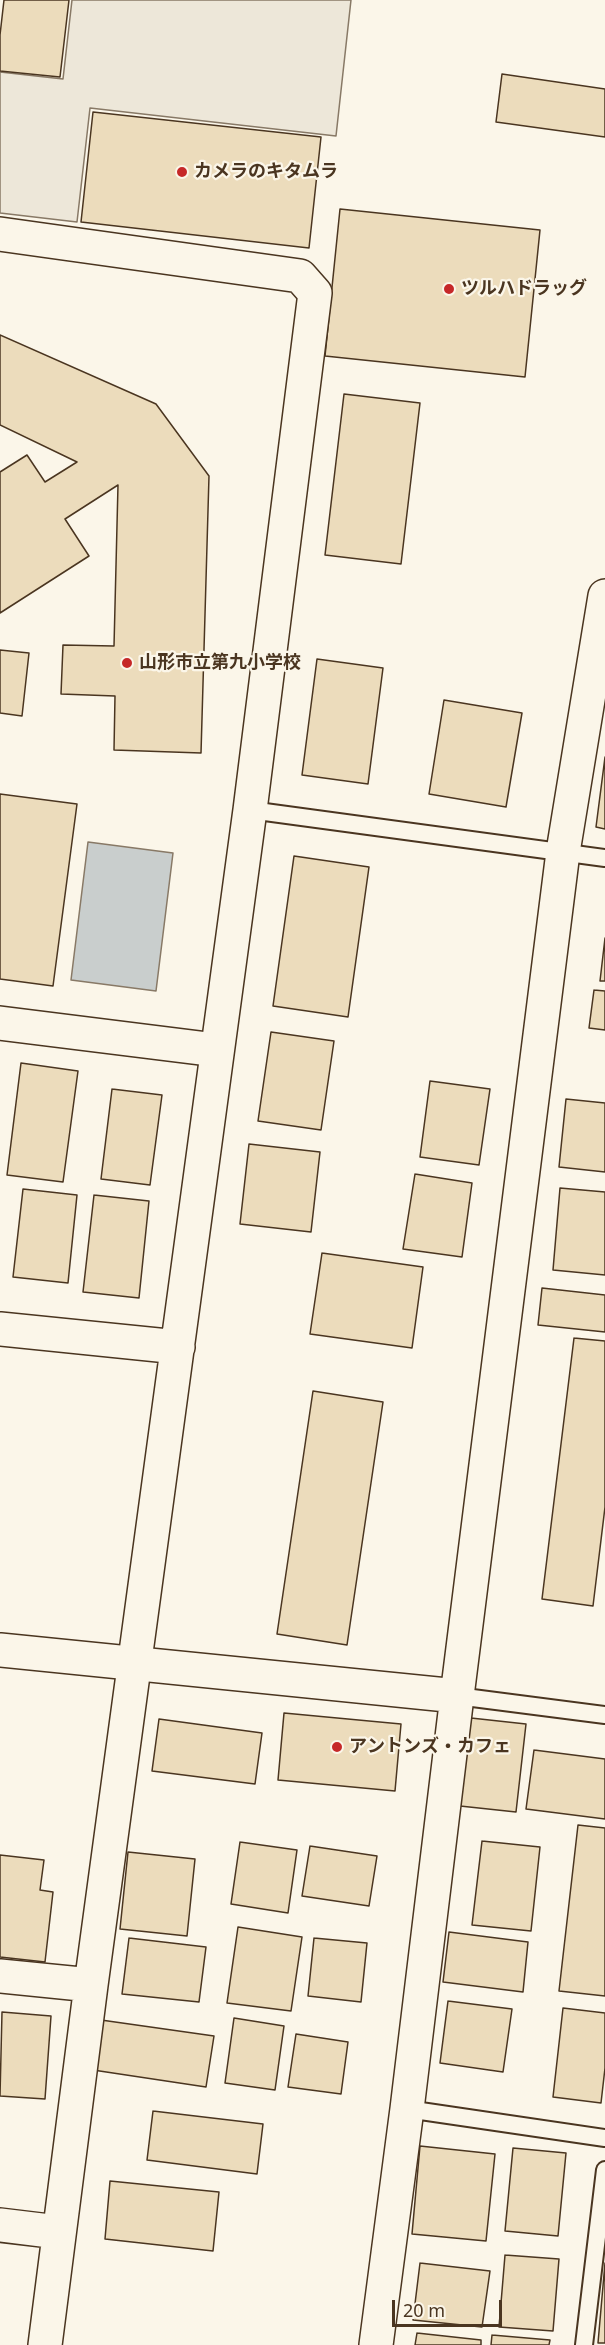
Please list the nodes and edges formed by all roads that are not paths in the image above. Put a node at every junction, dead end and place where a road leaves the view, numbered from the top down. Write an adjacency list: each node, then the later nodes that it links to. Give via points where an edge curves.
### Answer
1 (0, 234): 3 (street, via 300,276 315,293)
2 (605, 596): 4 (street)
3 (250, 810): 4 (lane); 7 (street)
4 (563, 852): 5 (lane); 12 (street)
5 (605, 858)
6 (0, 1023): 7 (street)
7 (216, 1050): 9 (street)
8 (0, 1329): 9 (street)
9 (178, 1347): 11 (street)
10 (0, 1650): 11 (street)
11 (136, 1663): 12 (street); 15 (street)
12 (457, 1696): 13 (lane); 16 (street)
13 (605, 1715)
14 (0, 1976): 15 (street)
15 (91, 1985): 20 (street)
16 (407, 2109): 17 (lane); 22 (street)
17 (605, 2138)
18 (605, 2170): 23 (lane)
19 (0, 2225): 20 (street)
20 (58, 2232): 21 (street)
21 (45, 2345)
22 (376, 2345)
23 (584, 2345)

